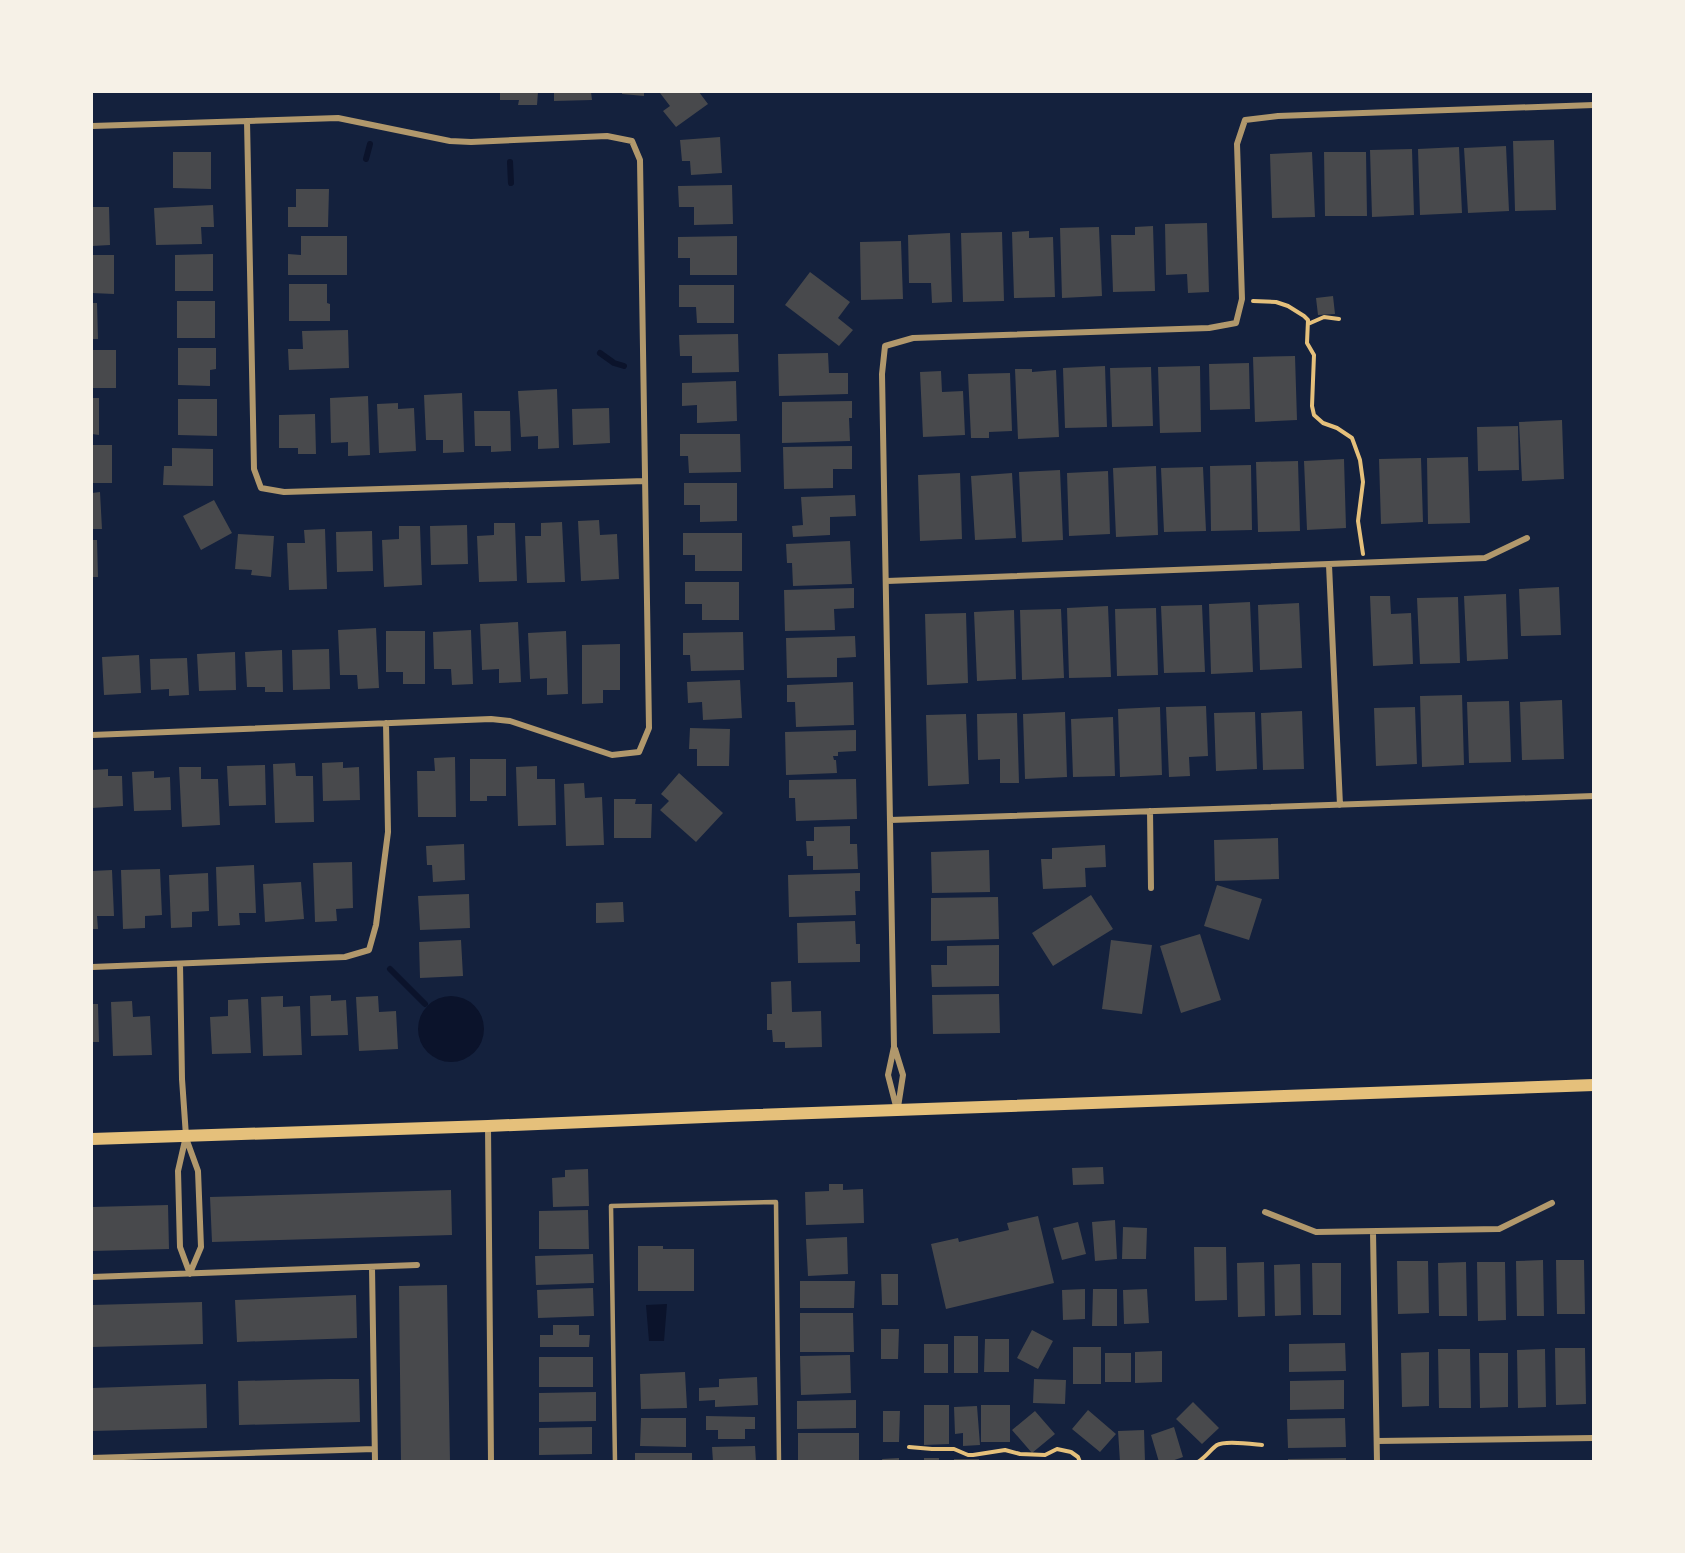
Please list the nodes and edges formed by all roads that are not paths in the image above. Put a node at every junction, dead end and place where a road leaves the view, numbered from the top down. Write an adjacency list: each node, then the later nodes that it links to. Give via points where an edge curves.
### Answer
1 (1593, 105): 7 (street, via 1245,120 1237,144 1242,299 1236,323 1209,328 913,338 885,346 882,374)
2 (247, 121): 3 (street); 4 (street, via 338,118 450,141 607,136 632,141 640,160); 4 (street, via 254,469 261,488 284,492)
3 (92, 126)
4 (645, 481): 8 (street, via 649,728 639,752 612,755 510,721)
5 (1527, 538): 6 (street, via 1485,558)
6 (1329, 565): 7 (street); 11 (street)
7 (887, 581): 13 (street)
8 (386, 723): 9 (street); 15 (street, via 388,832 369,951 345,957)
9 (92, 735)
10 (1593, 796): 11 (street)
11 (1340, 805): 12 (street)
12 (1150, 811): 13 (street); 14 (street)
13 (890, 820): 17 (street)
14 (1151, 888)
15 (180, 963): 16 (street); 21 (street)
16 (92, 967)
17 (894, 1047): 19 (street, via 903,1075); 19 (street, via 888,1075)
18 (1593, 1085): 19 (main road)
19 (898, 1110): 20 (main road)
20 (488, 1126): 21 (main road); 36 (street)
21 (186, 1136): 22 (main road); 28 (street, via 178,1171 180,1247); 28 (street, via 198,1171 201,1246)
22 (92, 1139)
23 (1552, 1203): 25 (street, via 1499,1229)
24 (1265, 1212): 25 (street, via 1316,1232)
25 (1373, 1232): 31 (street)
26 (417, 1265): 27 (street)
27 (372, 1267): 28 (street); 32 (street)
28 (190, 1274): 29 (street)
29 (92, 1277)
30 (1593, 1438): 31 (street)
31 (1377, 1441): 39 (street)
32 (375, 1449): 34 (street); 35 (street)
33 (92, 1458): 34 (street)
34 (193, 1458)
35 (375, 1461)
36 (491, 1461)
37 (615, 1461): 38 (lane, via 611,1206 776,1202)
38 (779, 1461)
39 (1377, 1461)

